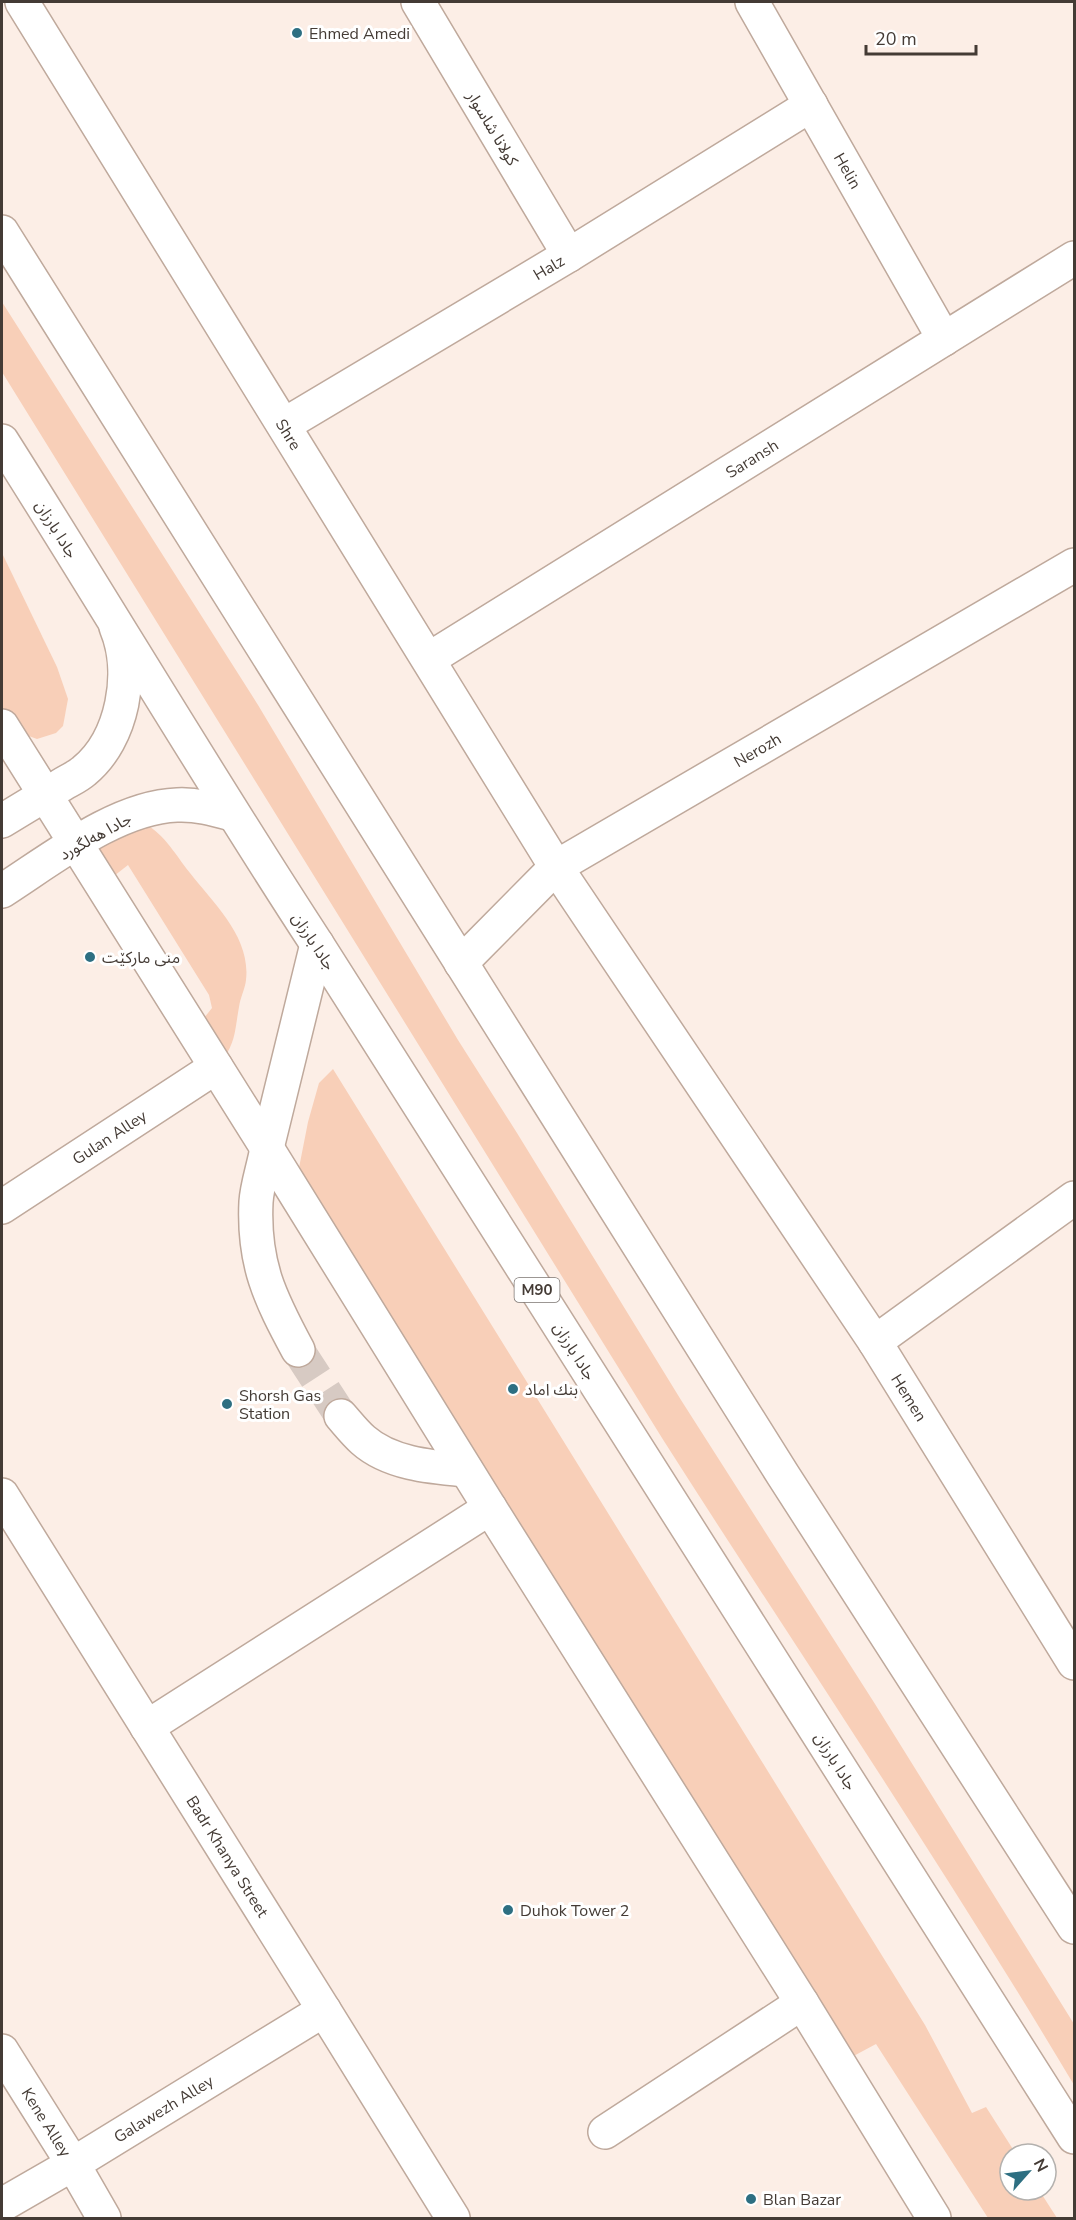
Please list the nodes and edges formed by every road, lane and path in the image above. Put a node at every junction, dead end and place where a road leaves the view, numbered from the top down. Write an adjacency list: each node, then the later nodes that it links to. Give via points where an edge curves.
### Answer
1 (22, 2): 9 (main road, Shre)
2 (418, 2): 6 (main road, كولانا شاسوار)
3 (752, 2): 4 (main road, Helin)
4 (811, 105): 6 (main road, Halz); 8 (main road, Helin)
5 (2, 232): 22 (main road)
6 (569, 255): 9 (main road, Halz)
7 (1074, 258): 8 (main road, Saransh)
8 (944, 339): 13 (main road, Saransh)
9 (284, 425): 13 (main road, Shre)
10 (2, 441): 12 (main road, جادا بارزان / M90)
11 (1074, 565): 19 (main road, Nerozh)
12 (110, 611): 15 (main road, via 124,660 125,686 120,711 112,733 85,771); 16 (main road, جادا بارزان / M90)
13 (429, 659): 19 (main road, Shre)
14 (2, 726): 15 (main road)
15 (45, 795): 17 (main road); 18 (main road)
16 (232, 814): 18 (main road, جادا هەلگورد, via 178,805 151,808 125,816); 21 (main road, جادا بارزان / M90)
17 (2, 821)
18 (75, 845): 20 (main road, جادا هەلگورد); 23 (main road)
19 (556, 867): 22 (main road, Nerozh); 27 (main road, Hemen)
20 (2, 891)
21 (317, 944): 24 (main road); 40 (main road, جادا بارزان / M90)
22 (461, 963): 35 (main road, via 783,1475)
23 (216, 1067): 24 (main road); 26 (main road, Gulan Alley)
24 (267, 1148): 28 (main road, via 256,1201 257,1250 271,1299); 30 (main road)
25 (1074, 1198): 27 (main road)
26 (2, 1207)
27 (875, 1342): 33 (main road, Hemen)
28 (298, 1350)
29 (341, 1416): 30 (main road, via 365,1442 392,1457 429,1467)
30 (466, 1470): 32 (main road)
31 (2, 1495): 34 (main road, Badr Khanya Street)
32 (490, 1508): 34 (main road); 36 (main road)
33 (1074, 1663)
34 (147, 1727): 37 (main road, Badr Khanya Street)
35 (1074, 1927)
36 (802, 2003): 39 (main road); 45 (main road)
37 (324, 2010): 41 (main road, Galawezh Alley); 44 (main road, Badr Khanya Street)
38 (2, 2051): 41 (main road, Kene Alley)
39 (605, 2132)
40 (1074, 2137)
41 (73, 2164): 42 (main road, Galawezh Alley); 43 (main road, Kene Alley)
42 (2, 2205)
43 (104, 2218)
44 (453, 2218)
45 (934, 2218)

